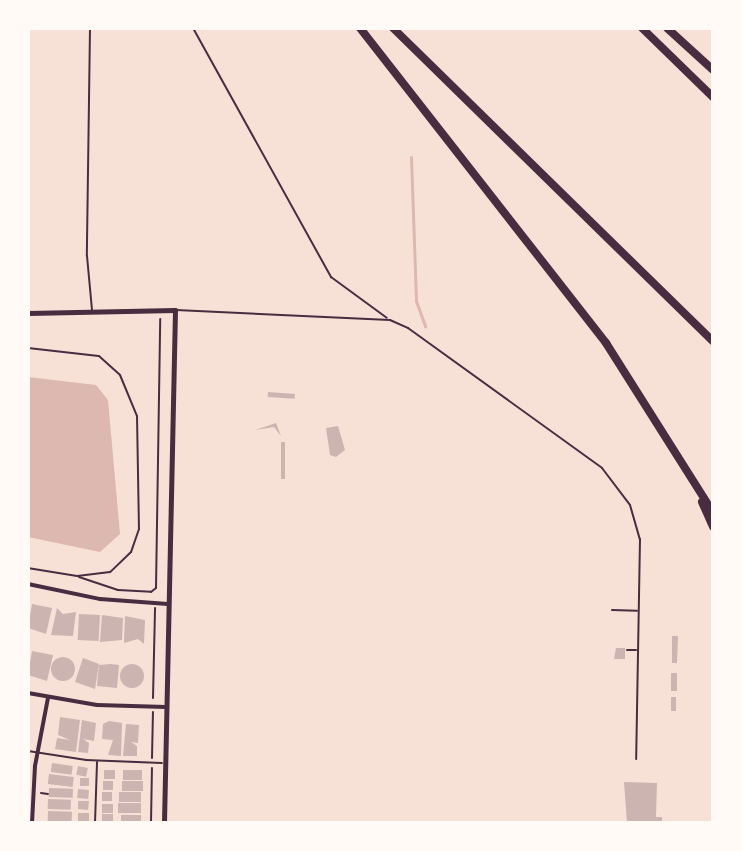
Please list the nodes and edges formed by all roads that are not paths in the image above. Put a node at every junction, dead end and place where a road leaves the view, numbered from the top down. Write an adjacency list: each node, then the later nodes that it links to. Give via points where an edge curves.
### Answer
1 (90, 28): 10 (lane, via 87,256)
2 (193, 28): 12 (lane, via 331,277 355,300)
3 (360, 28): 14 (highway, via 606,343)
4 (393, 28): 13 (highway)
5 (642, 28): 8 (highway)
6 (667, 28): 7 (highway)
7 (713, 70)
8 (713, 97)
9 (175, 310): 10 (street); 12 (lane); 18 (street)
10 (92, 312): 11 (street)
11 (28, 313)
12 (390, 320): 20 (lane, via 408,328 614,481 630,505 640,539)
13 (713, 341)
14 (692, 479): 15 (highway); 16 (highway)
15 (713, 512)
16 (713, 527)
17 (28, 584): 18 (street, via 100,599)
18 (168, 604): 25 (street)
19 (612, 610): 20 (lane)
20 (638, 611): 22 (lane)
21 (627, 650): 22 (lane)
22 (638, 650): 28 (lane)
23 (28, 693): 24 (street)
24 (48, 698): 25 (street); 27 (street)
25 (166, 707): 30 (street)
26 (28, 751): 27 (lane)
27 (38, 752): 29 (lane); 31 (street)
28 (636, 759)
29 (97, 761): 30 (lane); 32 (lane)
30 (165, 763): 33 (street)
31 (32, 823)
32 (95, 823)
33 (164, 823)

